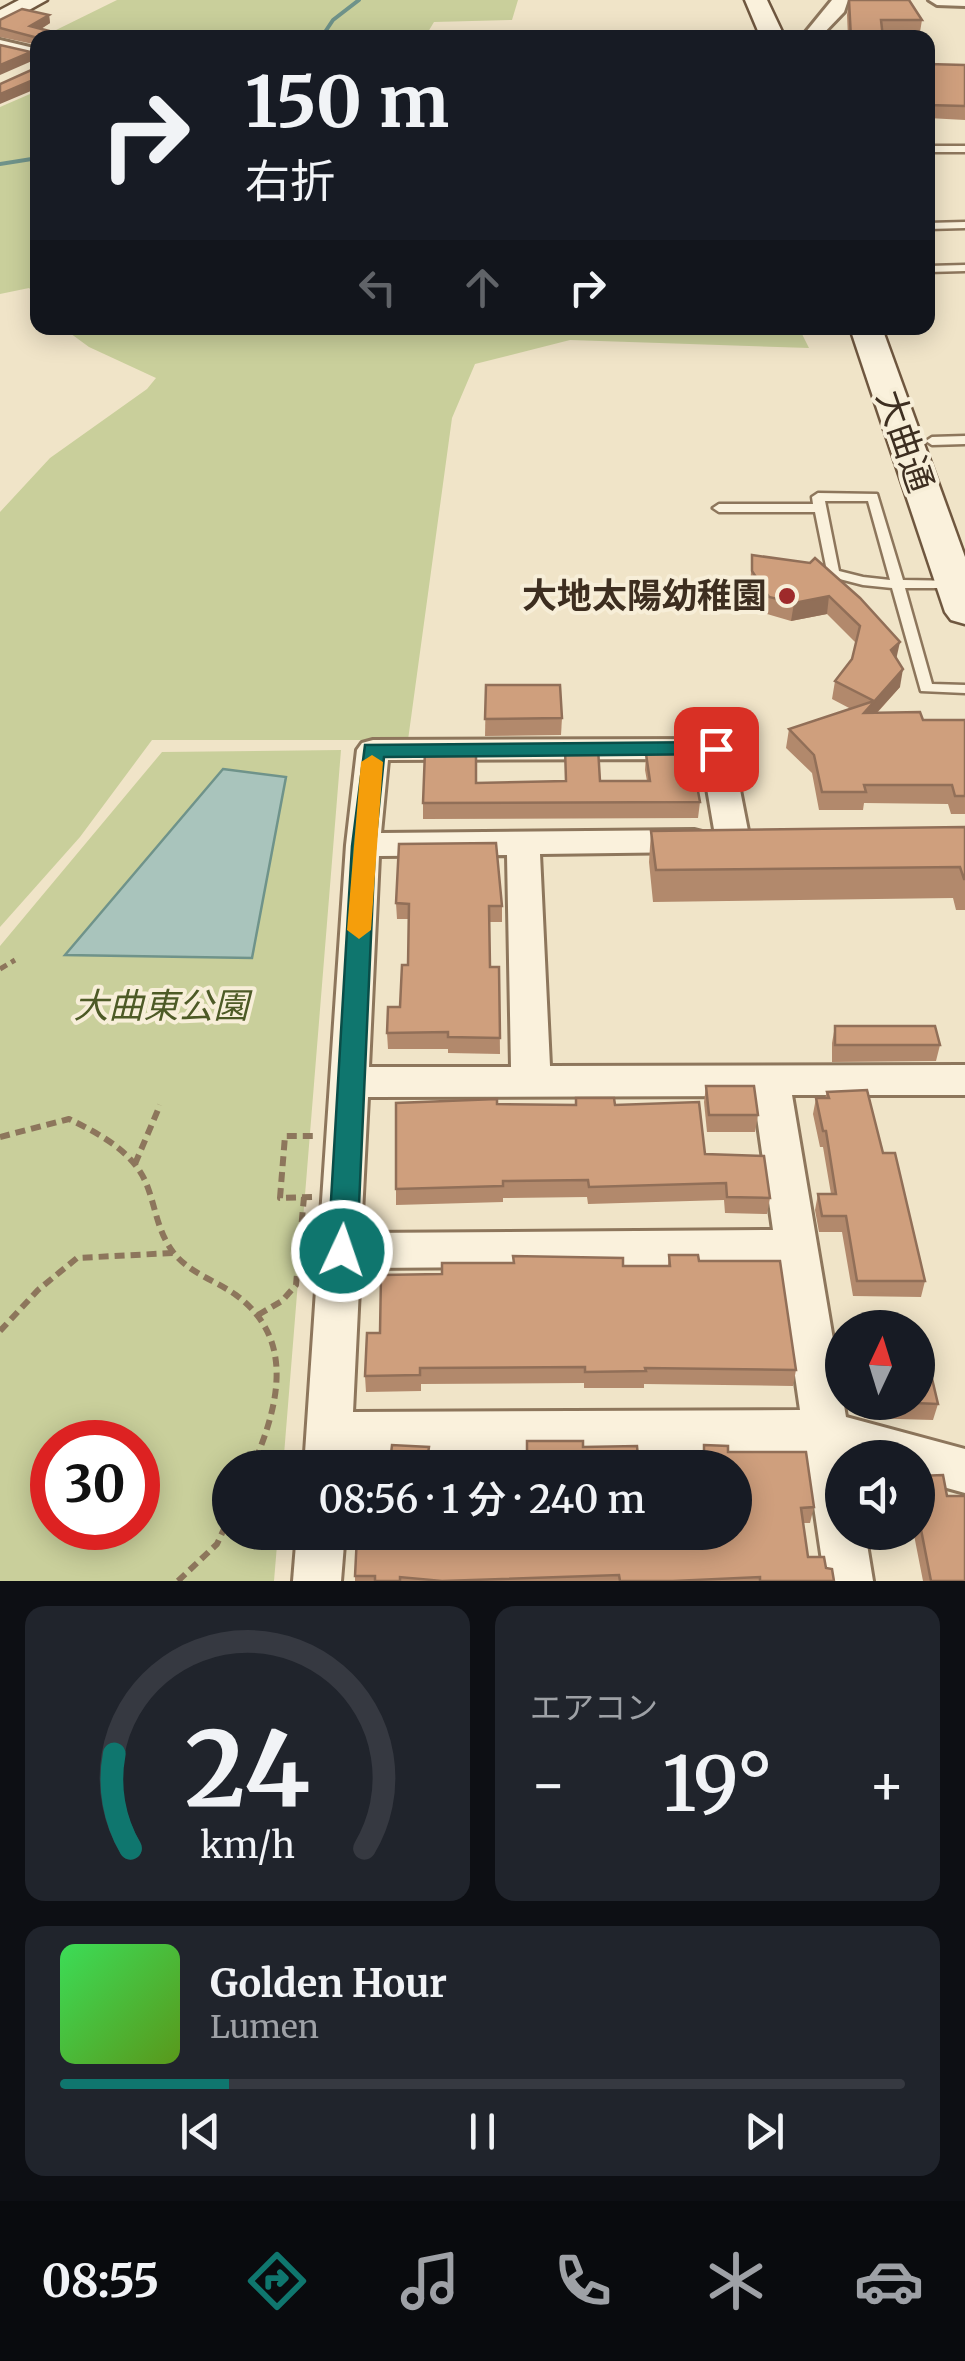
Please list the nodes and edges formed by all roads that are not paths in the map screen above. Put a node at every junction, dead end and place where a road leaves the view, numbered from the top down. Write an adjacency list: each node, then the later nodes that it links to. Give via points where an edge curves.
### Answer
1 (14, 0): 8 (street)
2 (33, 0): 9 (street)
3 (738, 0): 10 (street)
4 (756, 0): 11 (street)
5 (840, 0): 12 (street)
6 (936, 0): 7 (street)
7 (965, 2)
8 (0, 8)
9 (0, 19)
10 (751, 30)
11 (769, 30)
12 (817, 30)
13 (0, 45): 14 (street)
14 (30, 52)
15 (935, 149): 16 (lane)
16 (965, 149)
17 (965, 225): 18 (lane)
18 (935, 226)
19 (965, 268): 20 (lane)
20 (935, 269)
21 (868, 335): 28 (street, 大曲通)
22 (895, 335): 23 (street, 大曲通)
23 (949, 440): 26 (street, 大曲通)
24 (719, 508): 25 (lane)
25 (820, 508): 27 (lane, via 833,573 860,583); 27 (lane, via 818,497 873,497)
26 (965, 527)
27 (900, 584): 28 (lane); 29 (lane, via 926,688)
28 (960, 598)
29 (965, 689)
30 (772, 840): 31 (street)
31 (733, 841): 32 (street); 33 (street, via 716,749 373,750)
32 (523, 842): 33 (street); 36 (street)
33 (364, 846): 35 (street)
34 (965, 1080): 37 (street)
35 (351, 1082): 36 (street); 39 (street)
36 (531, 1082): 37 (street)
37 (771, 1082): 38 (street)
38 (796, 1247): 39 (street); 40 (street)
39 (342, 1251): 42 (street)
40 (824, 1431): 41 (street); 42 (street); 47 (street)
41 (854, 1440)
42 (328, 1450)
43 (935, 1463): 44 (street)
44 (965, 1471)
45 (320, 1550): 46 (street)
46 (317, 1581)
47 (848, 1581)

